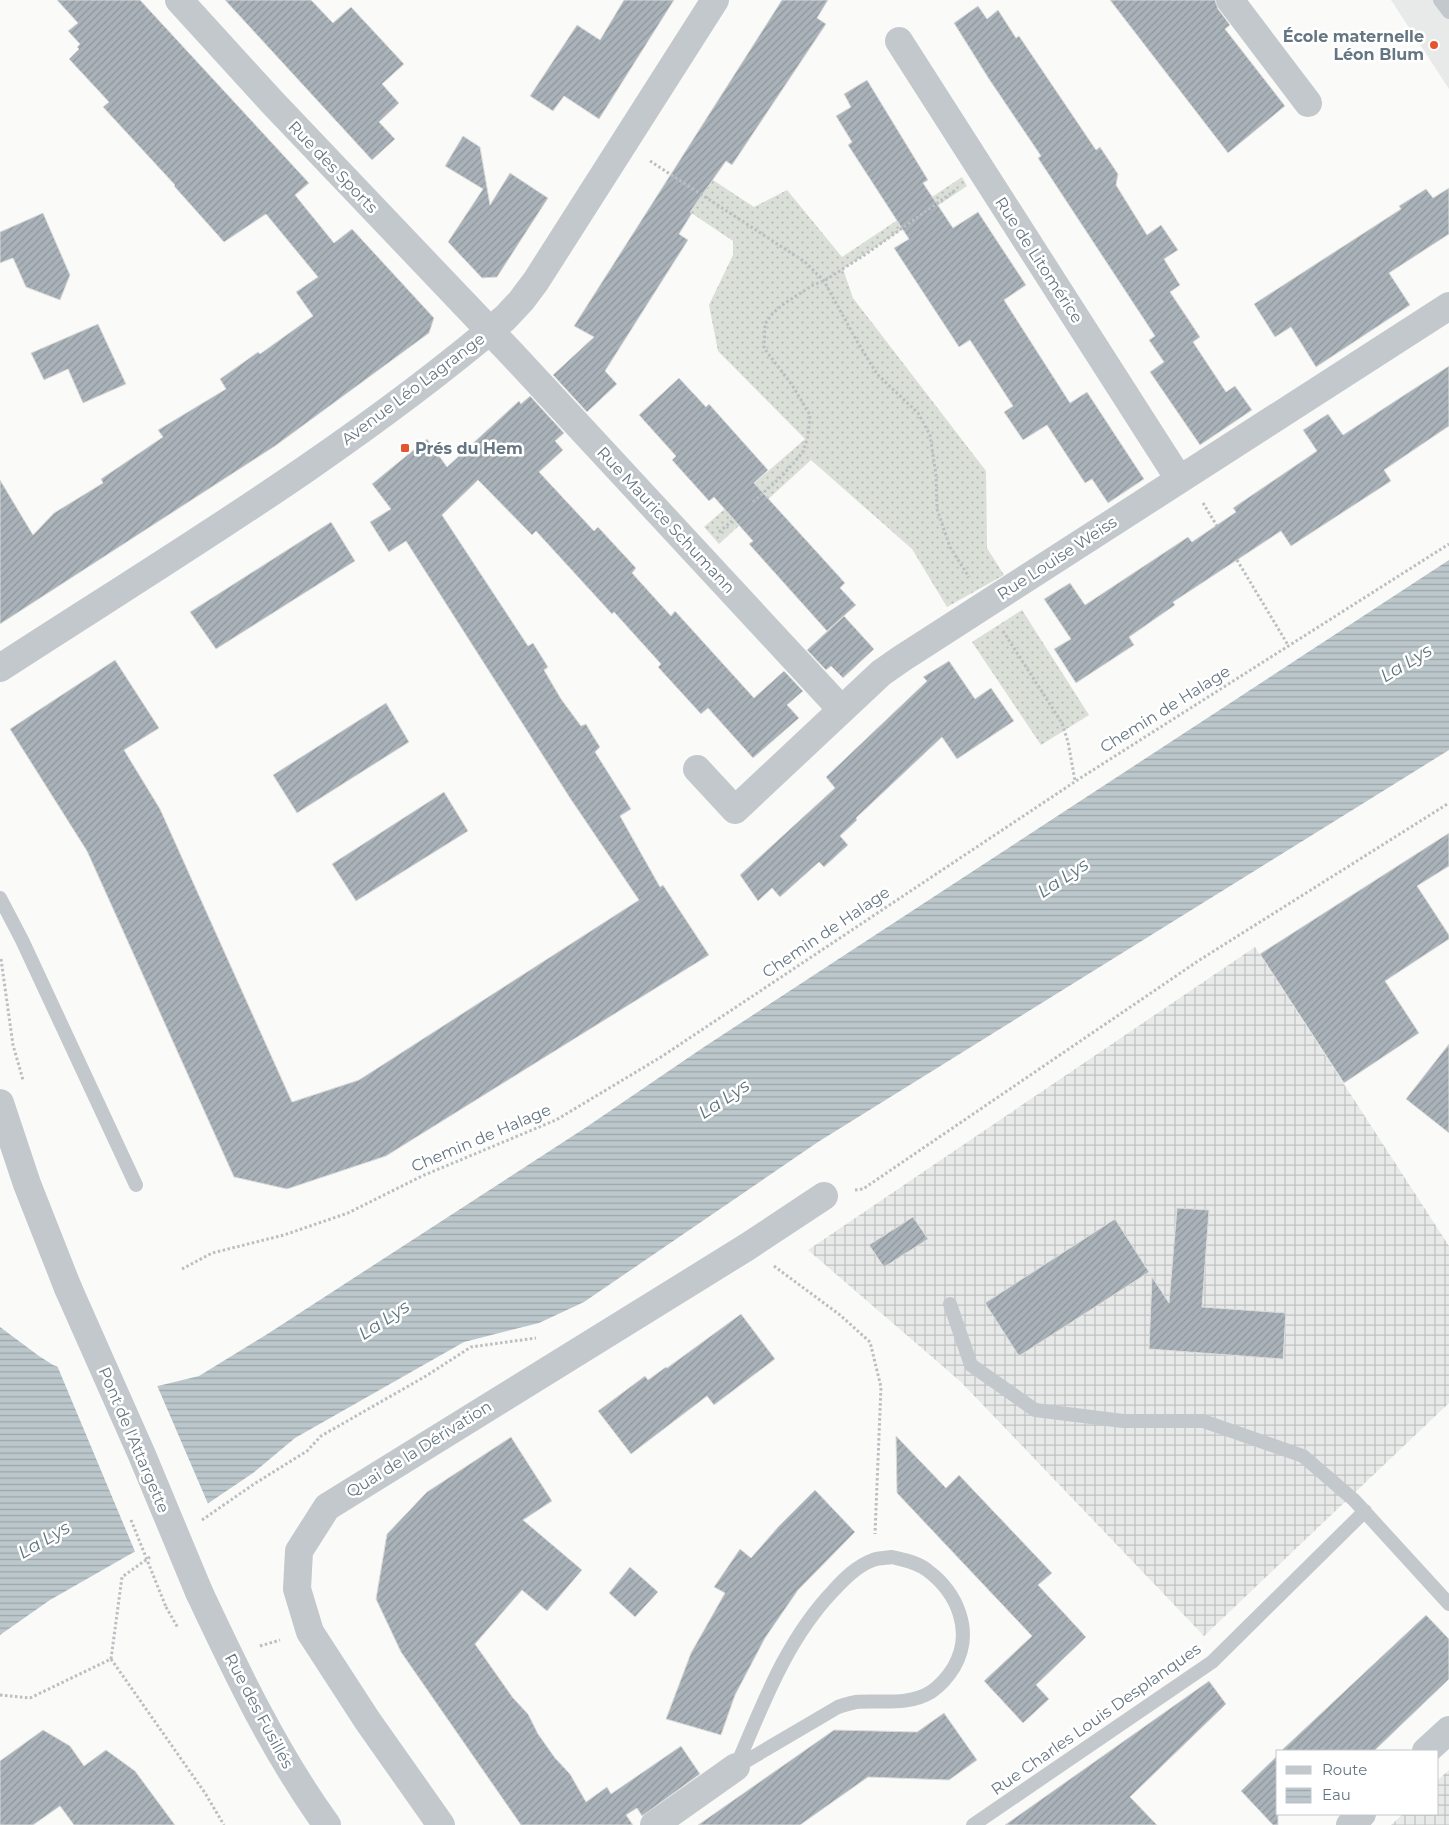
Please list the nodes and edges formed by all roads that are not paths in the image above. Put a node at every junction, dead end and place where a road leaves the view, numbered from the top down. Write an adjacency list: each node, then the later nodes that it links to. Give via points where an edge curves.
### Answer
1 (179, 0): 9 (street, Rue des Sports)
2 (715, 0): 9 (street, Avenue Léo Lagrange, via 536,281 514,310)
3 (1230, 0): 7 (street)
4 (1440, 0): 5 (lane)
5 (1449, 12)
6 (899, 41): 10 (street, Rue de Litomérice)
7 (1308, 103)
8 (1449, 306): 10 (street, Rue Louise Weiss)
9 (490, 331): 11 (street, Avenue Léo Lagrange, via 376,419 293,477); 12 (street, Rue Maurice Schumann)
10 (1178, 480): 12 (street, Rue Louise Weiss, via 881,673)
11 (0, 668)
12 (841, 709): 13 (street, Rue Louise Weiss, via 735,810)
13 (697, 769)
14 (0, 898): 16 (lane)
15 (0, 1103): 20 (street, Pont de l'Attargette, bridge, via 27,1184 68,1288)
16 (136, 1185)
17 (824, 1196): 27 (street, Quai de la Dérivation, via 327,1507 300,1551 296,1589 310,1632)
18 (950, 1304): 19 (lane, via 971,1365 1034,1410 1123,1421 1203,1421 1303,1456)
19 (1365, 1511): 21 (lane); 29 (lane, Rue Charles Louis Desplanques, via 1212,1662)
20 (199, 1592): 26 (street, Rue des Fusillés, via 263,1723 287,1766)
21 (1449, 1604)
22 (1449, 1730): 23 (street)
23 (1427, 1750)
24 (736, 1767): 24 (lane, via 838,1707 855,1702 915,1699 931,1692 947,1679 963,1643 963,1624 950,1592 927,1570 911,1561 892,1557 856,1568 797,1636 781,1663); 28 (street)
25 (1361, 1815): 30 (street)
26 (327, 1825)
27 (440, 1825)
28 (654, 1825)
29 (973, 1825)
30 (1350, 1825)

